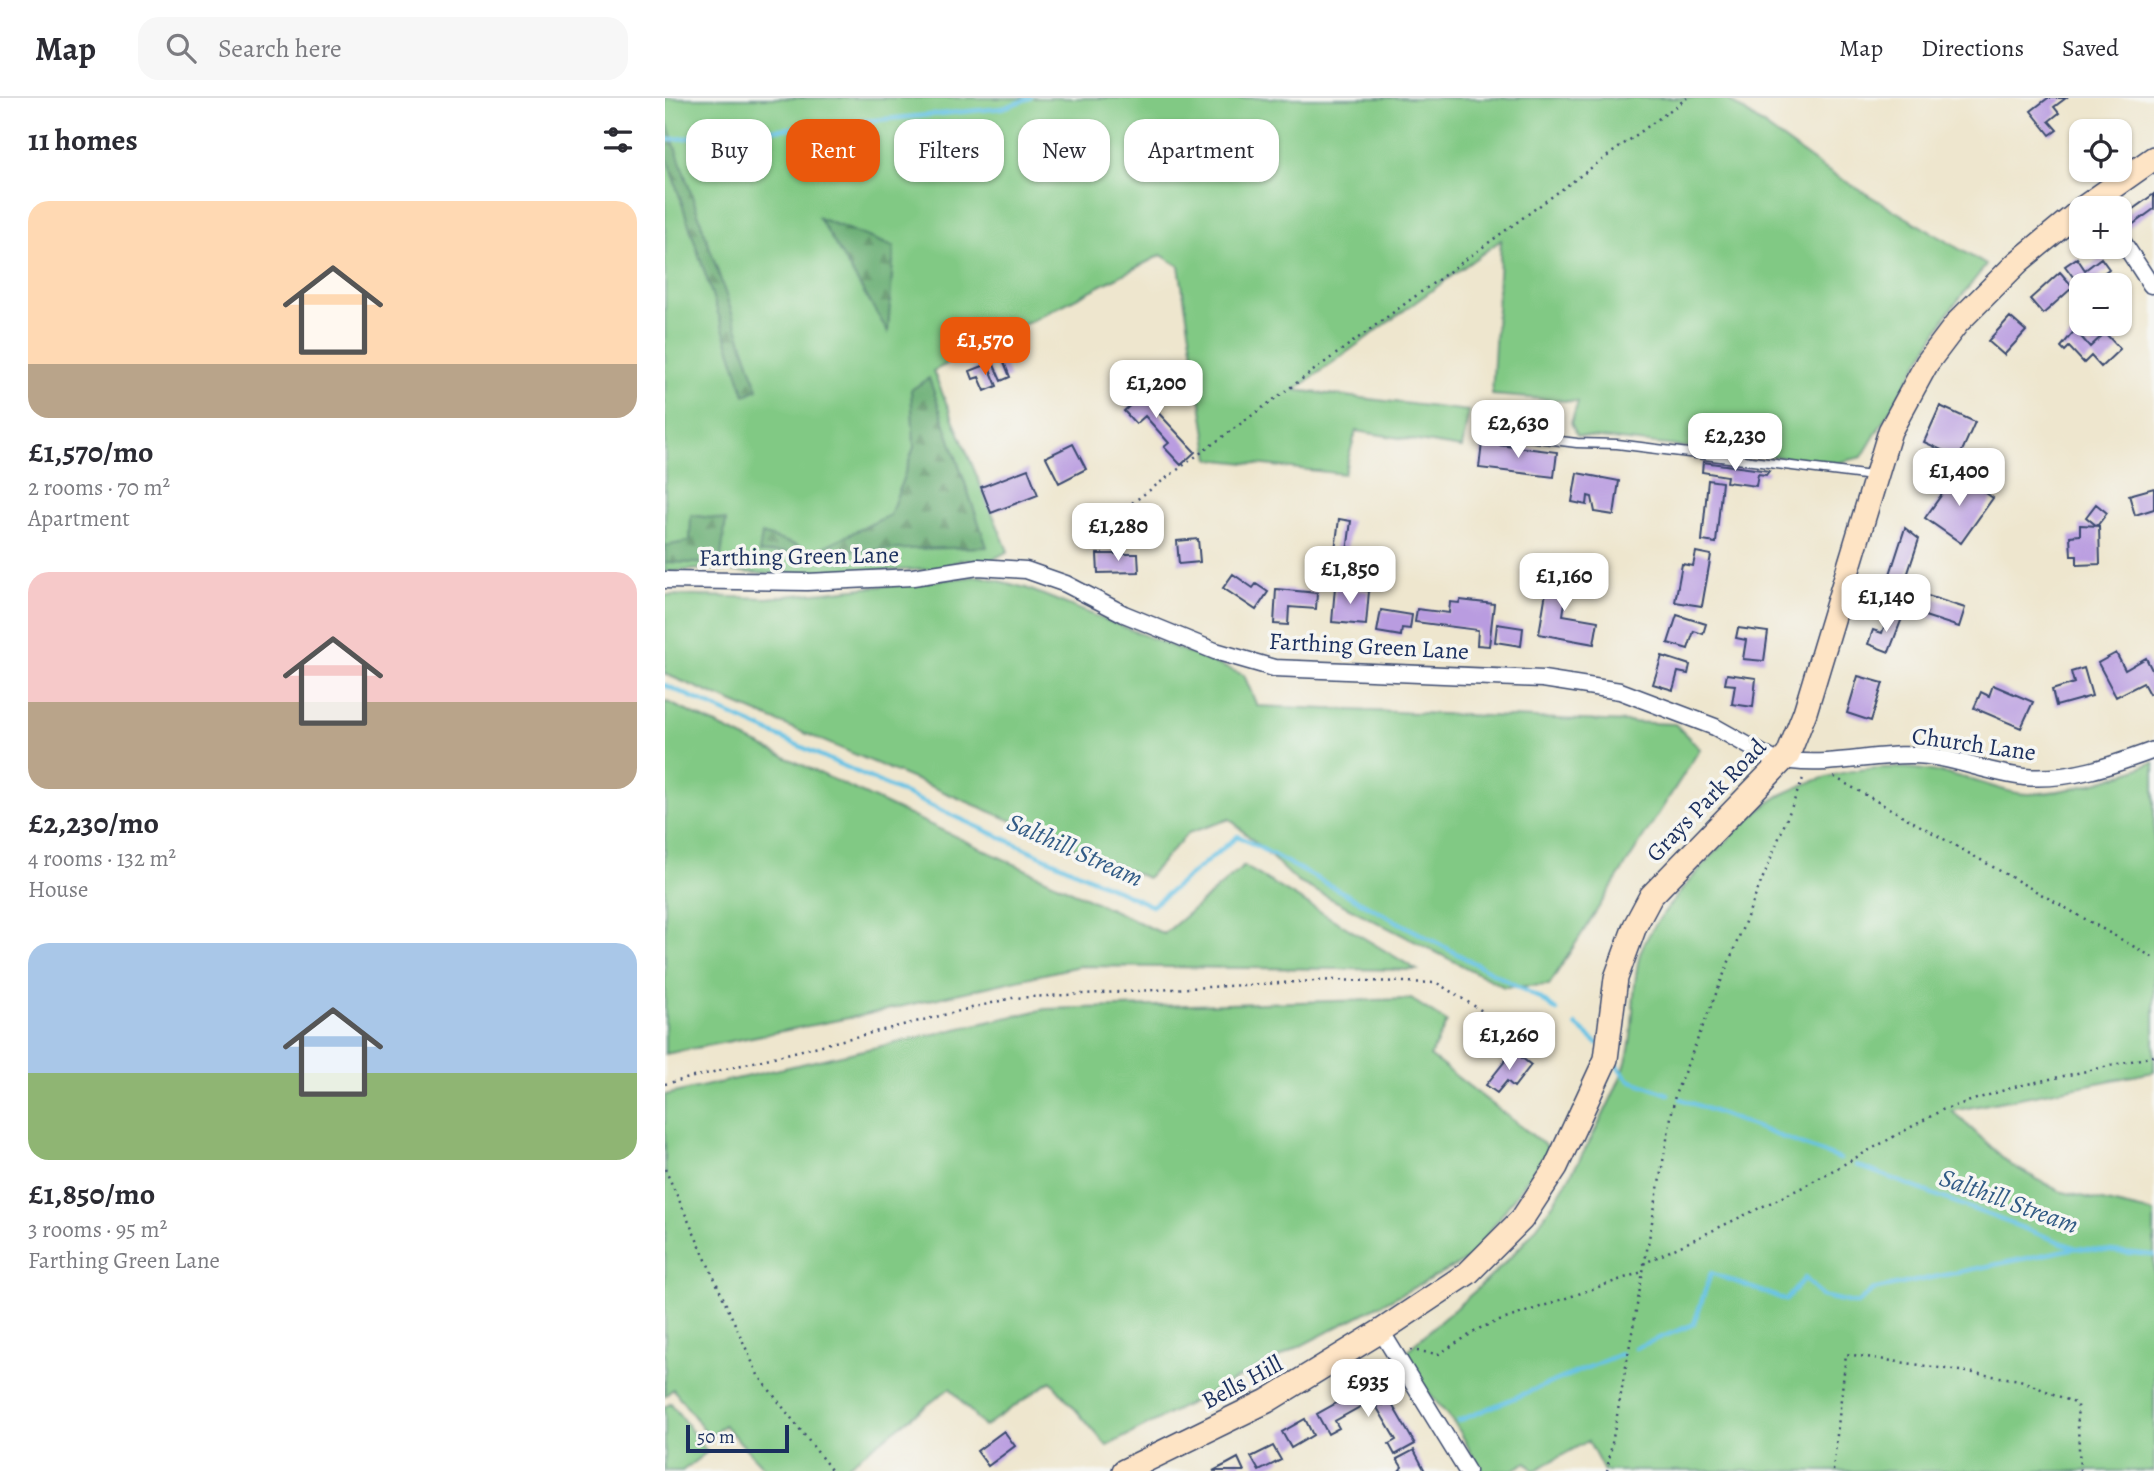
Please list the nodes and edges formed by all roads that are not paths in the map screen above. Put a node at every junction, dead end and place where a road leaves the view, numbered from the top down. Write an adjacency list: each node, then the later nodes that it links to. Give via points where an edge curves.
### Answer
1 (2154, 158): 2 (main road, Grays Park Road)
2 (2103, 196)
3 (2069, 222): 7 (main road, Grays Park Road, via 2018,262 1958,322 1927,363 1890,431)
4 (2132, 256): 5 (street)
5 (2151, 285)
6 (1488, 432): 7 (lane)
7 (1875, 477): 10 (main road, Grays Park Road, via 1805,712)
8 (665, 580): 10 (street, Farthing Green Lane, via 807,582 913,577 978,566 1026,570 1215,651 1274,668 1543,679 1620,691)
9 (2154, 750): 10 (street, Church Lane, via 2061,776 2025,777 1911,754 1809,763)
10 (1783, 759): 11 (main road, Grays Park Road, via 1651,896 1616,978 1607,1059 1556,1167 1522,1219 1468,1273)
11 (1387, 1340): 12 (main road, Bells Hill); 13 (street)
12 (1124, 1471)
13 (1467, 1471)

